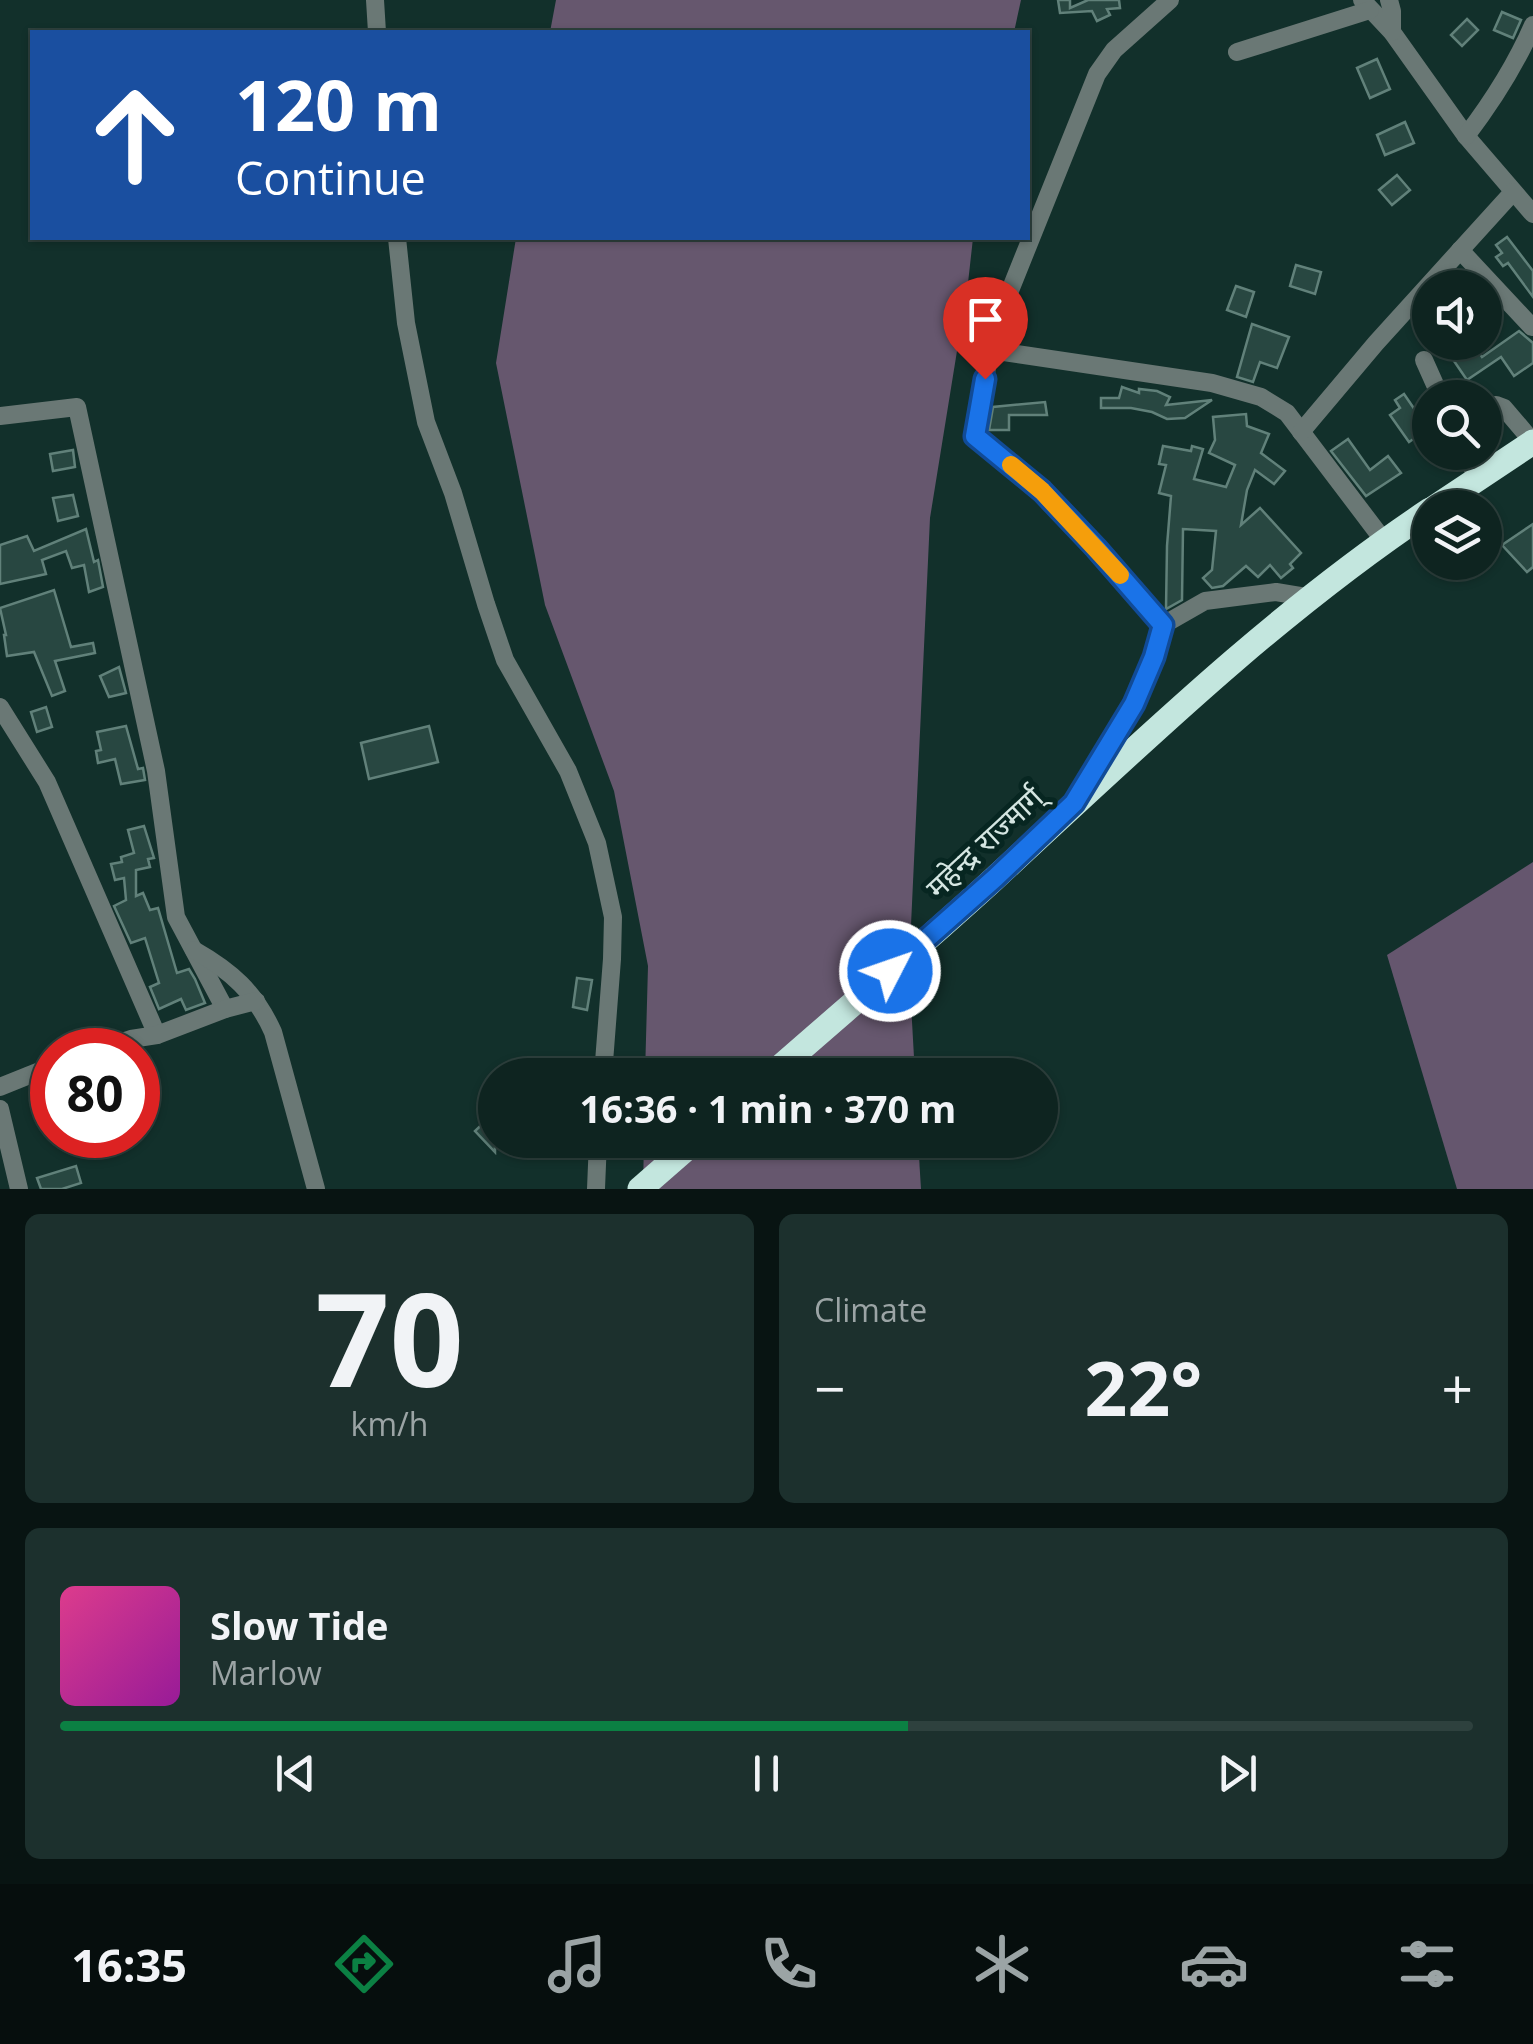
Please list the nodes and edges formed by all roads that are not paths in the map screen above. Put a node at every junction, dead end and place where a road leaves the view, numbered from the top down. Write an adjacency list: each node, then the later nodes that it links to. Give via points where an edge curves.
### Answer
1 (374, 0): 6 (street)
2 (1170, 0): 12 (street, via 1097,74)
3 (1396, 4): 7 (street)
4 (1366, 5): 7 (street); 8 (street)
5 (1533, 24): 9 (street)
6 (377, 30)
7 (1392, 32): 9 (street)
8 (1237, 52)
9 (1466, 136): 10 (street)
10 (1513, 192): 11 (street); 15 (street)
11 (1533, 214)
12 (1030, 239)
13 (396, 240): 38 (street, via 426,422 486,604 505,660 568,772 597,843 612,917)
14 (1030, 240): 17 (street)
15 (1460, 250): 16 (street); 22 (street)
16 (1532, 327)
17 (990, 350): 22 (street, via 1262,397); 30 (street, via 975,436 1042,491)
18 (1424, 360): 19 (street)
19 (1433, 380)
20 (1502, 407): 23 (street)
21 (0, 416): 33 (street, via 78,407 156,771 176,916)
22 (1301, 432): 28 (street)
23 (1533, 442): 25 (highway, महेन्द्र राज्मार्ग्)
24 (1472, 470): 25 (street)
25 (1476, 480): 26 (highway, महेन्द्र राज्मार्ग्)
26 (1461, 490)
27 (1412, 522): 28 (highway, महेन्द्र राज्मार्ग्)
28 (1384, 541): 29 (highway, महेन्द्र राज्मार्ग्)
29 (1312, 598): 30 (street, via 1276,592 1205,601); 32 (highway, महेन्द्र राज्मार्ग्)
30 (1163, 625): 32 (street, via 1134,704)
31 (0, 707): 36 (street, via 47,782)
32 (1074, 803): 39 (highway, महेन्द्र राज्मार्ग्)
33 (193, 950): 34 (street); 35 (street)
34 (256, 1001): 35 (street); 46 (street, via 272,1032)
35 (225, 1009): 37 (street)
36 (154, 1028)
37 (160, 1034)
38 (604, 1058)
39 (790, 1058)
40 (30, 1075): 41 (street)
41 (0, 1087)
42 (0, 1110): 45 (street)
43 (597, 1158): 47 (street)
44 (675, 1158): 48 (highway)
45 (19, 1189)
46 (316, 1189)
47 (596, 1189)
48 (640, 1189)

